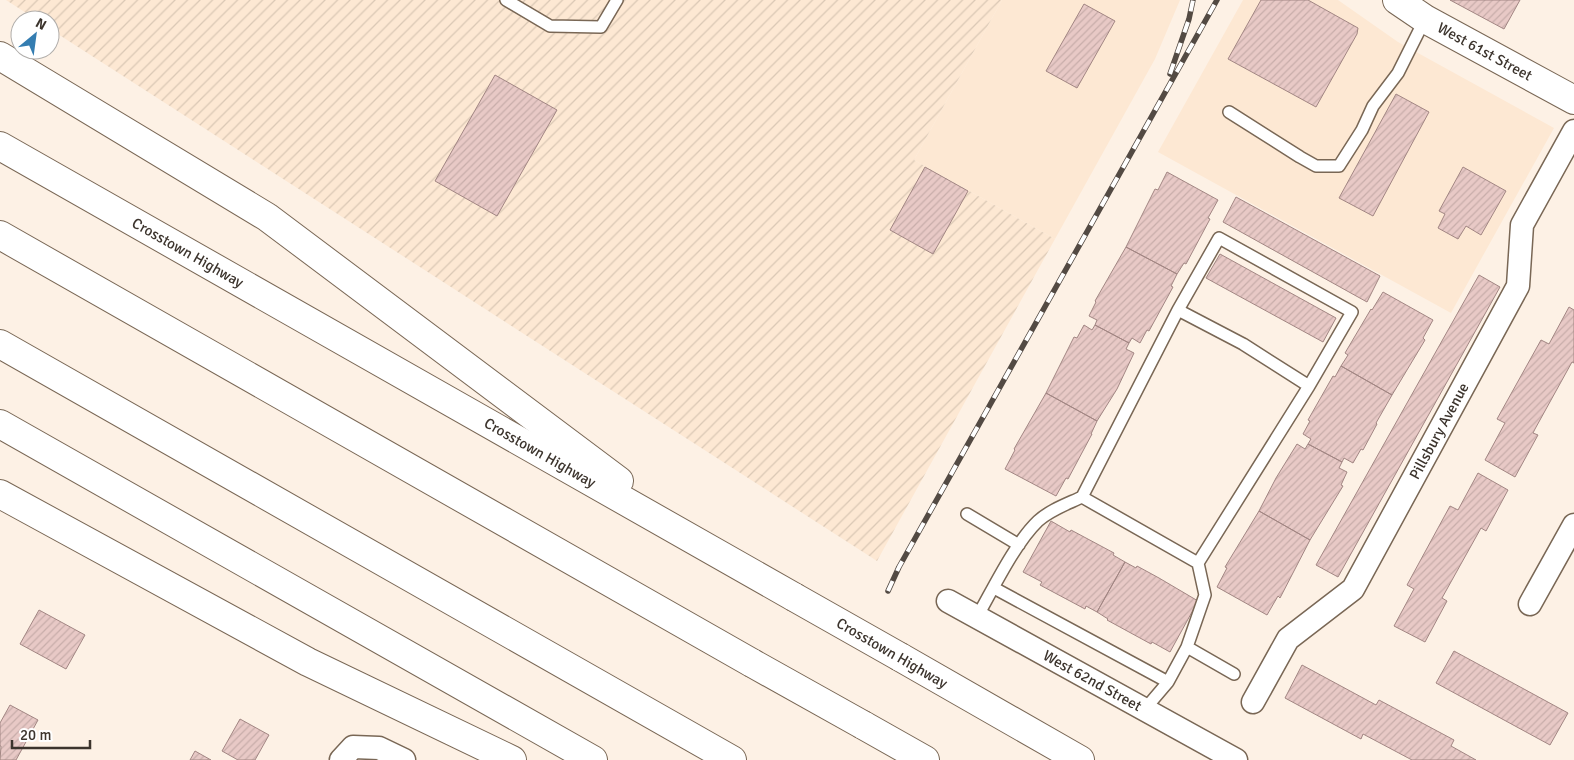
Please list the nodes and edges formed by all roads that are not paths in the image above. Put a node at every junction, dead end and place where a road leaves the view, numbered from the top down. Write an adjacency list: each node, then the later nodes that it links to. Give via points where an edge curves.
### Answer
1 (506, 0): 2 (lane, via 550,26 601,27)
2 (617, 0)
3 (1398, 0): 4 (main road, West 61st Street)
4 (1425, 19): 6 (main road, West 61st Street); 7 (lane, via 1398,73 1374,106 1339,166 1316,166)
5 (0, 56): 20 (main road, via 267,217)
6 (1574, 100)
7 (1230, 112)
8 (1574, 131): 29 (street, Pillsbury Avenue, via 1522,225 1518,286 1353,589 1288,639)
9 (0, 146): 20 (main road, Crosstown Highway)
10 (0, 235): 36 (main road, bridge)
11 (1178, 310): 13 (lane, via 1243,344); 13 (lane, via 1219,238 1352,312); 16 (lane)
12 (0, 344): 31 (main road)
13 (1309, 386): 21 (lane)
14 (0, 424): 35 (main road)
15 (0, 494): 34 (main road, via 308,662)
16 (1082, 497): 19 (lane, via 1038,520); 21 (lane)
17 (967, 514): 19 (lane)
18 (1574, 525): 24 (street)
19 (1019, 545): 22 (lane)
20 (710, 549): 37 (main road, Crosstown Highway, bridge)
21 (1198, 564): 26 (lane, via 1206,595)
22 (994, 588): 25 (lane); 28 (lane)
23 (948, 601): 25 (street, West 62nd Street)
24 (1530, 604)
25 (977, 617): 30 (street, West 62nd Street)
26 (1187, 647): 27 (lane); 28 (lane)
27 (1234, 674)
28 (1168, 682): 30 (lane)
29 (1253, 702)
30 (1145, 709): 38 (street, West 62nd Street)
31 (721, 754)
32 (341, 760): 33 (street, via 354,747 379,748)
33 (404, 760)
34 (512, 760)
35 (593, 760)
36 (925, 760)
37 (1080, 760)
38 (1236, 760)

